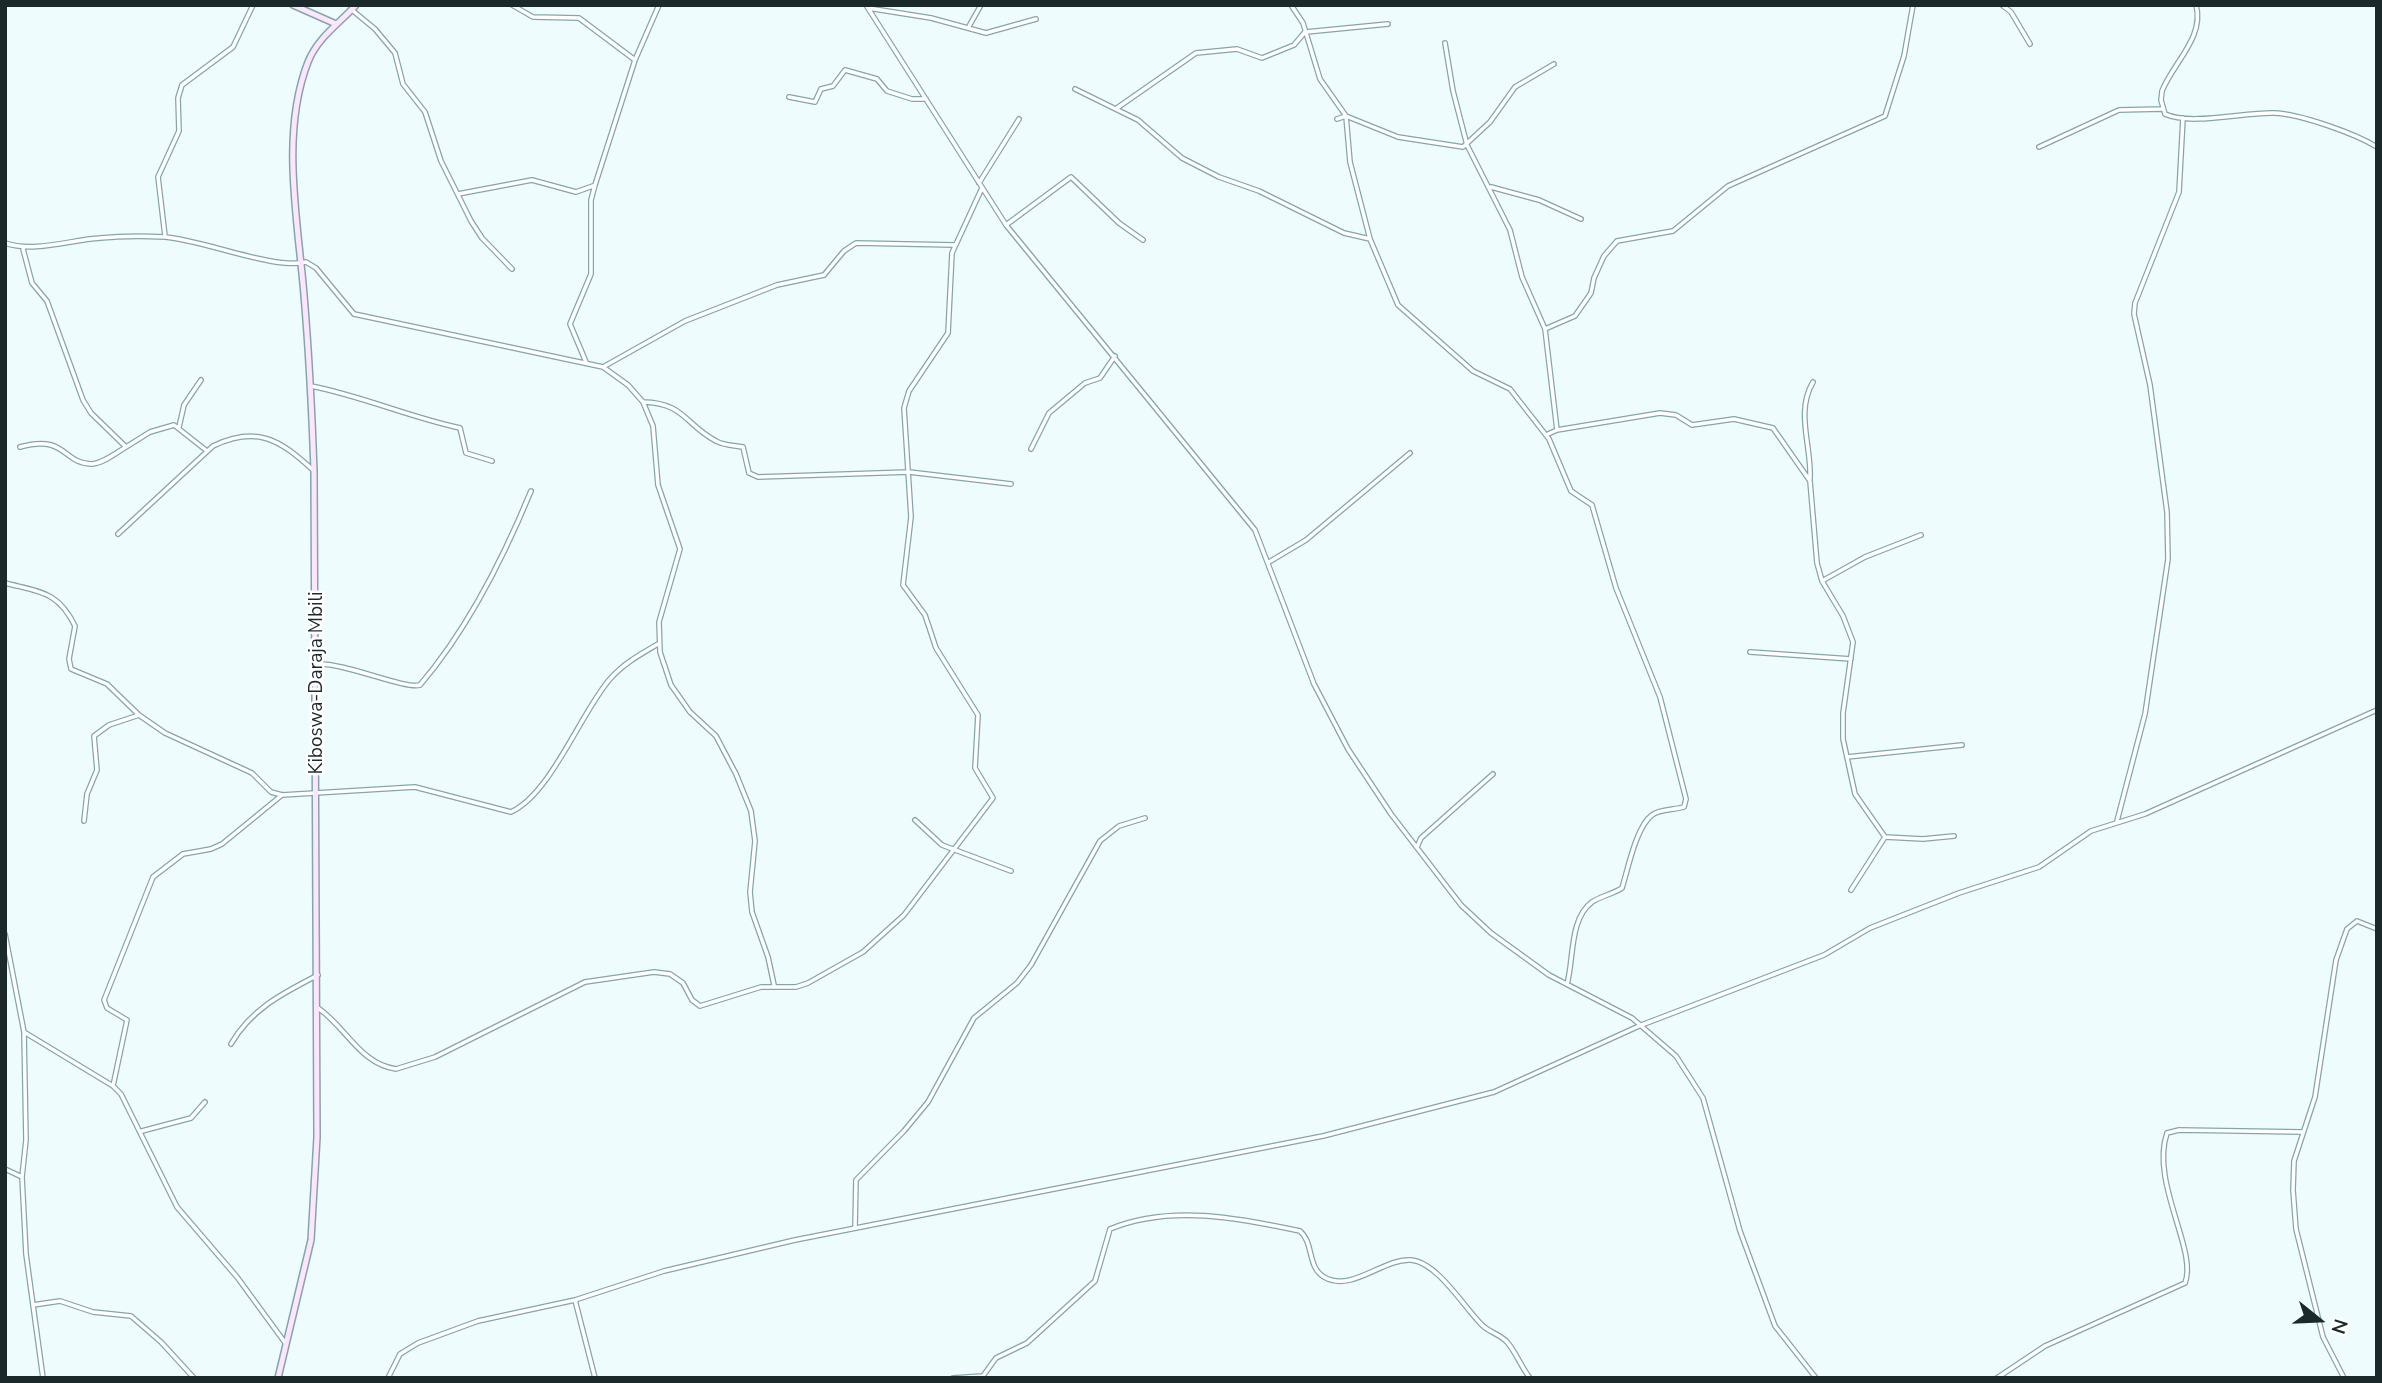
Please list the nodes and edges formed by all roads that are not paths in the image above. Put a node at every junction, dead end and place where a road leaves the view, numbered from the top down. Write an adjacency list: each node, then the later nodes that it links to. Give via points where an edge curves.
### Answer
1 (253, 5): 39 (street, via 233,47 178,93 178,131 158,177)
2 (293, 5): 13 (main road)
3 (512, 5): 19 (street, via 533,18 579,18)
4 (659, 5): 19 (street)
5 (981, 5): 15 (street)
6 (1291, 5): 16 (street)
7 (1913, 5): 47 (street, via 1904,56 1885,117 1728,186 1673,231 1617,241 1604,256 1591,293 1575,316)
8 (2002, 5): 18 (street)
9 (2196, 5): 25 (street, via 2197,29 2167,79)
10 (867, 6): 15 (street); 23 (street)
11 (354, 8): 13 (main road, Kiboswa-Daraja Mbili); 36 (street, via 395,53 403,84 425,112)
12 (1036, 19): 15 (street, via 988,33)
13 (336, 24): 45 (main road, Kiboswa-Daraja Mbili, via 307,64 296,124 293,163)
14 (1388, 24): 16 (street)
15 (968, 28)
16 (1306, 32): 24 (street, via 1294,45 1262,58 1237,49 1196,53); 26 (street, via 1320,79)
17 (1445, 43): 30 (street)
18 (2030, 44)
19 (635, 60): 33 (street)
20 (1554, 64): 30 (street, via 1516,87)
21 (1075, 89): 24 (street)
22 (789, 97): 23 (street, via 815,102 821,89 833,86 845,71 877,79 887,91)
23 (926, 99): 34 (street)
24 (1117, 108): 40 (street, via 1182,158 1344,233)
25 (2162, 109): 27 (street); 31 (street, via 2119,110)
26 (1346, 116): 29 (street); 30 (street, via 1398,136); 40 (street, via 1350,162)
27 (2183, 118): 32 (street, via 2275,113); 88 (street, via 2179,192 2135,303 2166,499 2168,559 2145,714)
28 (1019, 119): 34 (street)
29 (1337, 119)
30 (1467, 145): 35 (street)
31 (2039, 147)
32 (2377, 147)
33 (595, 185): 36 (street, via 576,192 532,180); 49 (street, via 591,274 570,324)
34 (981, 185): 38 (street); 43 (street)
35 (1491, 187): 37 (street, via 1539,200); 47 (street)
36 (458, 194): 46 (street, via 482,238)
37 (1581, 219)
38 (1006, 225): 41 (street, via 1071,177); 48 (street)
39 (165, 237): 44 (street, via 103,237); 45 (street, via 287,265)
40 (1370, 239): 57 (street, via 1388,287 1407,315 1473,371 1510,389)
41 (1143, 240)
42 (5, 243): 44 (street)
43 (954, 245): 50 (street, via 856,243 824,275 777,285 685,320); 65 (street, via 948,333 909,391 904,408)
44 (23, 249): 59 (street, via 32,283 51,310 83,400 91,414)
45 (302, 263): 49 (street, via 311,264 346,307 363,317); 53 (main road, Kiboswa-Daraja Mbili)
46 (512, 269)
47 (1545, 329): 56 (street)
48 (1115, 356): 60 (street, via 1100,378 1085,383 1049,413); 71 (street, via 1255,530)
49 (586, 362): 50 (street)
50 (603, 367): 54 (street)
51 (201, 380): 55 (street, via 184,405)
52 (1813, 382): 66 (street, via 1803,417)
53 (311, 386): 63 (street, via 351,393 460,428 466,453); 64 (main road, Kiboswa-Daraja Mbili)
54 (643, 402): 65 (street, via 669,405 717,442 743,447 749,473 758,477); 74 (street, via 653,426 658,485 680,549 659,622)
55 (179, 427): 59 (street, via 167,425); 61 (street)
56 (1556, 430): 57 (street); 66 (street, via 1660,413 1676,415 1692,425 1723,419 1760,422 1773,428)
57 (1546, 435): 98 (street, via 1571,491 1589,501 1595,513 1616,588 1660,697 1686,799 1684,807 1653,813 1635,844 1622,888 1593,901 1584,912)
58 (20, 447): 59 (street, via 55,444 89,464)
59 (126, 447)
60 (1031, 449)
61 (207, 451): 64 (street, via 227,439 261,437 289,447); 69 (street)
62 (1410, 453): 71 (street, via 1306,540)
63 (492, 461)
64 (314, 471): 77 (main road, Kiboswa-Daraja Mbili)
65 (909, 472): 67 (street); 92 (street, via 911,517 903,585 925,615 936,648 978,715 975,768 993,798)
66 (1810, 481): 72 (street)
67 (1011, 484)
68 (531, 491): 77 (street, via 477,604 420,685)
69 (118, 534)
70 (1921, 535): 72 (street, via 1865,557)
71 (1269, 562): 91 (street, via 1307,667 1348,749)
72 (1822, 581): 76 (street, via 1850,629)
73 (5, 583): 79 (street, via 49,594 60,602 75,626 71,669 107,684)
74 (658, 644): 83 (street, via 611,678 557,763 518,809 505,812 415,788); 99 (street, via 671,685 690,712 716,736 751,811 755,841 752,912)
75 (1751, 652): 76 (street)
76 (1851, 659): 81 (street, via 1843,713)
77 (317, 664): 83 (main road, Kiboswa-Daraja Mbili)
78 (2377, 710): 88 (street, via 2145,814)
79 (139, 715): 84 (street, via 187,746 252,773 271,792); 87 (street, via 109,725 94,737 97,770 87,794)
80 (1962, 745): 81 (street)
81 (1847, 757): 90 (street, via 1855,794)
82 (1493, 774): 91 (street, via 1421,838)
83 (317, 792): 84 (street); 97 (main road, Kiboswa-Daraja Mbili)
84 (282, 796): 104 (street, via 222,844 183,854 153,877 104,1000 107,1009 127,1020)
85 (1145, 818): 110 (street, via 1119,826 1100,841 1031,965 974,1018 928,1102 856,1180)
86 (915, 820): 92 (street, via 942,845)
87 (84, 821)
88 (2117, 821): 101 (street, via 2082,836 2039,867 1904,914 1824,955)
89 (1954, 836): 90 (street)
90 (1885, 837): 94 (street)
91 (1417, 847): 98 (street, via 1461,905 1491,933)
92 (955, 849): 93 (street); 99 (street, via 904,915 863,952 808,983)
93 (1011, 871)
94 (1851, 890)
95 (2377, 929): 107 (street, via 2357,921 2347,929 2336,960 2315,1097)
96 (5, 934): 102 (street)
97 (318, 975): 100 (main road, Kiboswa-Daraja Mbili); 103 (street, via 261,1007)
98 (1567, 984): 101 (street)
99 (774, 985): 100 (street, via 700,1006 670,974 585,982 435,1057 397,1069 362,1054 341,1026)
100 (318, 1008): 113 (main road, Kiboswa-Daraja Mbili, via 313,1217)
101 (1639, 1026): 110 (street, via 1523,1081 1436,1109 1303,1140); 121 (street, via 1676,1056 1703,1098 1740,1231 1775,1326)
102 (24, 1032): 104 (street); 109 (street)
103 (231, 1044)
104 (113, 1086): 106 (street)
105 (205, 1102): 106 (street, via 191,1118)
106 (142, 1131): 113 (street, via 184,1217 237,1277)
107 (2303, 1132): 122 (street, via 2166,1133 2165,1190 2185,1249 2185,1283 2045,1346); 123 (street, via 2294,1161 2296,1229 2323,1337)
108 (5, 1169): 109 (street)
109 (22, 1177): 112 (street)
110 (855, 1228): 111 (street, via 664,1271)
111 (575, 1300): 117 (street, via 478,1321 418,1343 400,1354); 118 (street)
112 (33, 1305): 114 (street); 115 (street, via 60,1301 93,1312 131,1316)
113 (286, 1344): 116 (main road, Kiboswa-Daraja Mbili)
114 (43, 1378)
115 (194, 1378)
116 (278, 1378)
117 (388, 1378)
118 (595, 1378)
119 (953, 1378): 120 (street, via 983,1376 996,1357 1027,1343 1095,1281 1110,1229 1178,1215 1300,1231 1314,1268 1330,1279 1352,1278 1408,1260 1421,1263 1448,1284 1479,1323 1507,1342)
120 (1530, 1378)
121 (1816, 1378)
122 (1997, 1378)
123 (2344, 1378)

